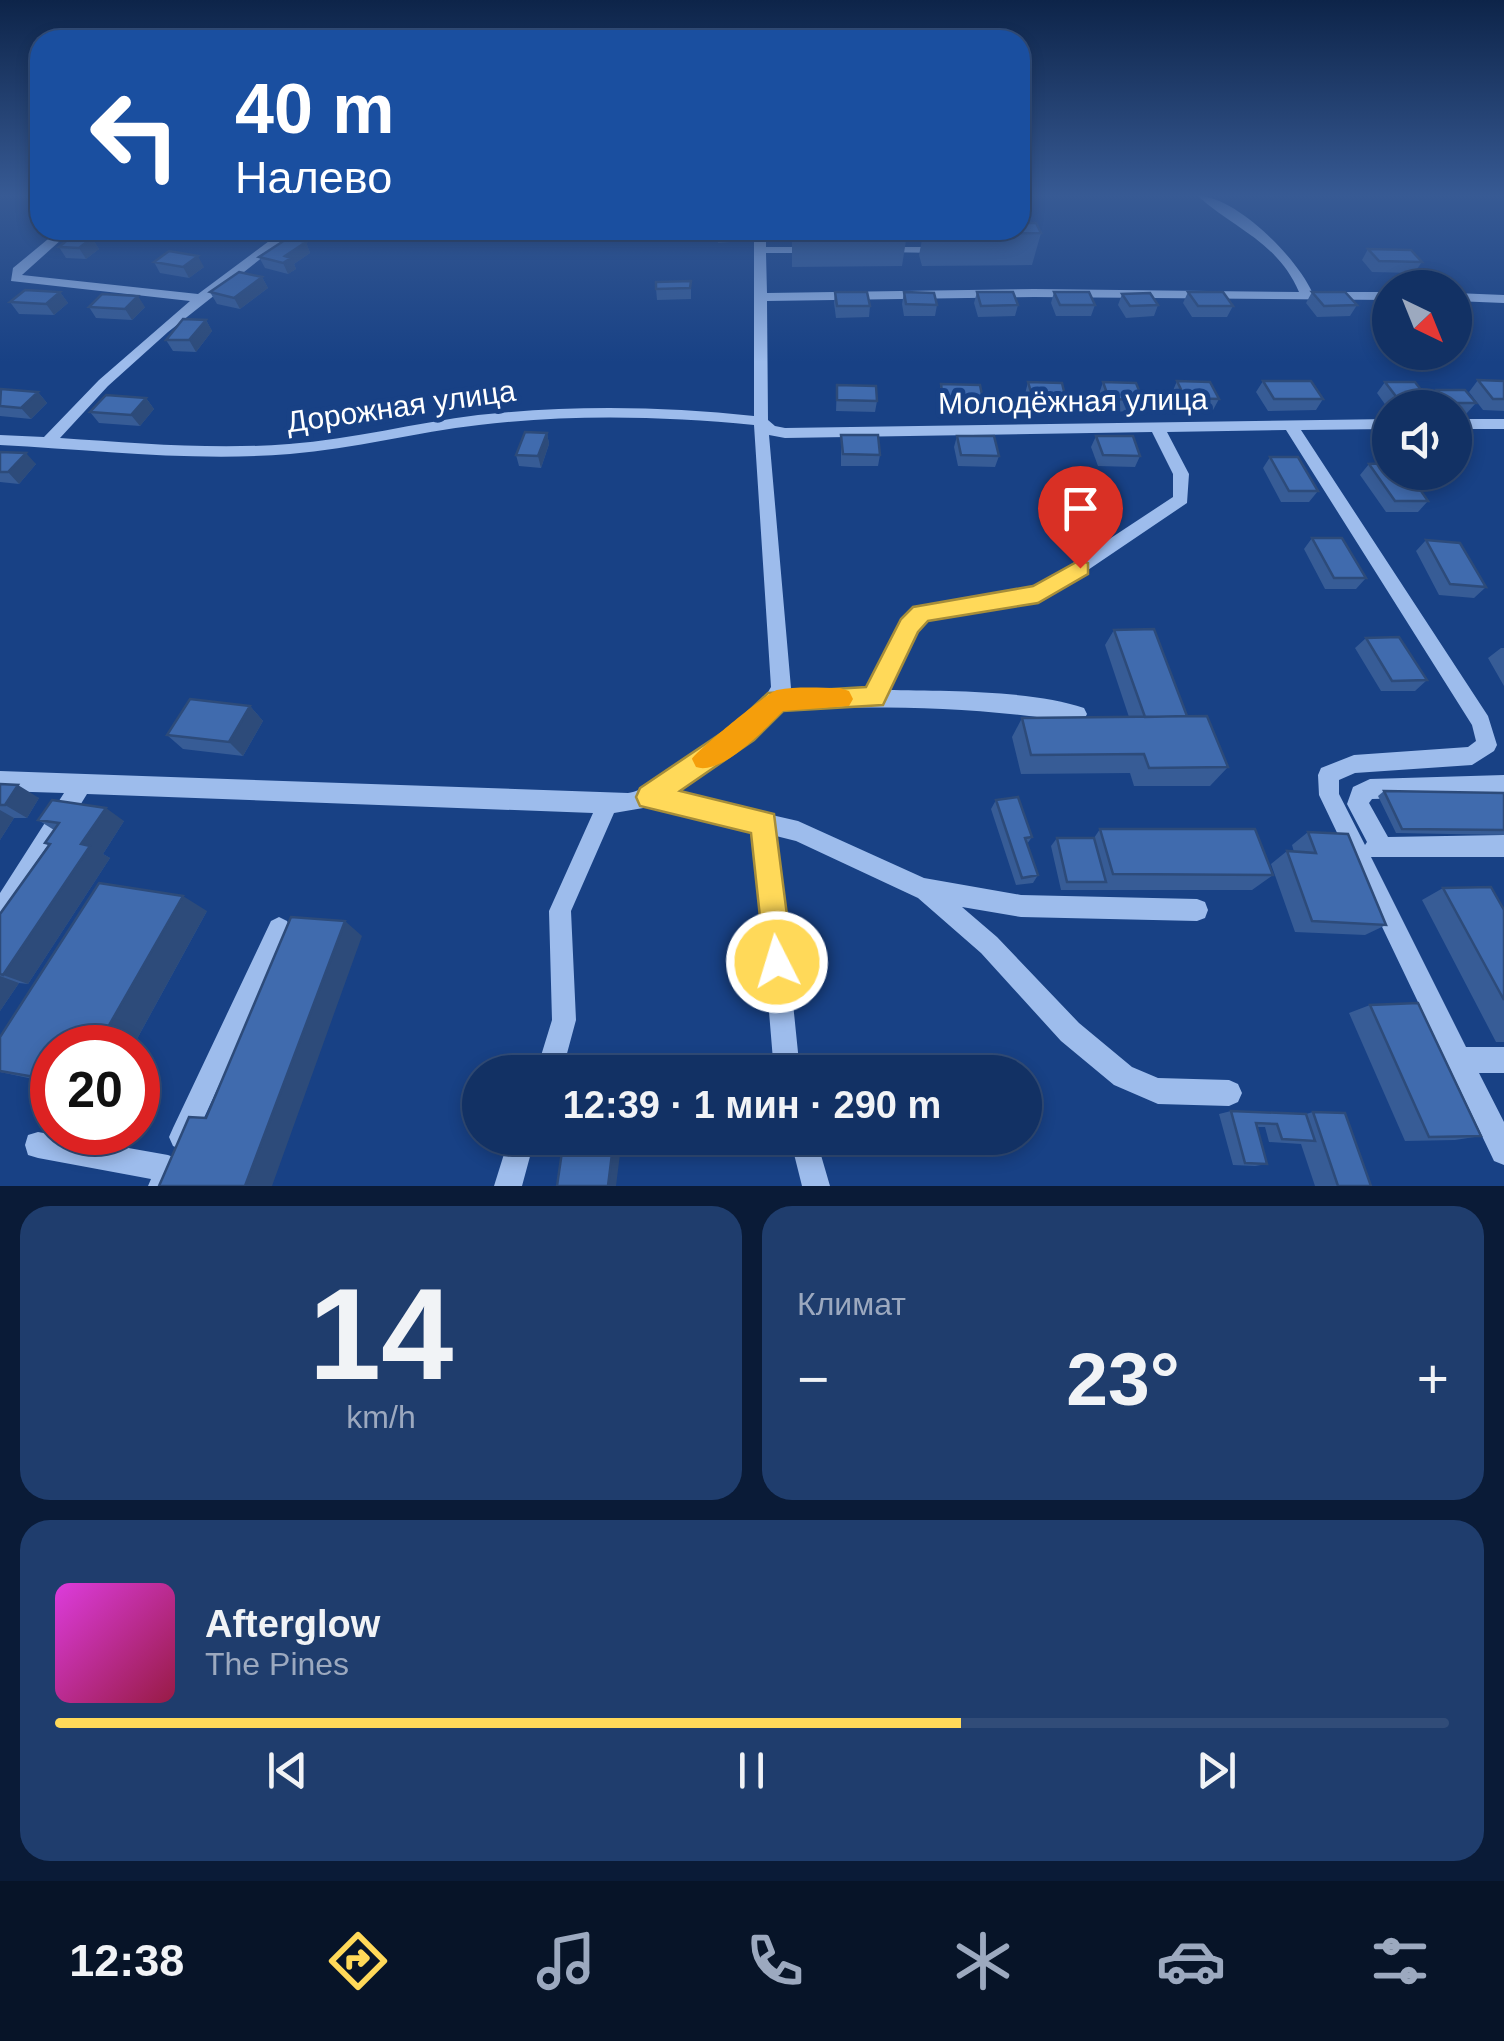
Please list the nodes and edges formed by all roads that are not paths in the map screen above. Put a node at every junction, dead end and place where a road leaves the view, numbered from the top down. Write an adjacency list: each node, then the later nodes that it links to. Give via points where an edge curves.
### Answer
1 (40, 251): 8 (street, via 15,278)
2 (261, 251): 8 (street)
3 (763, 251): 7 (street)
4 (1277, 251): 5 (street, via 1299,271)
5 (1307, 295): 6 (street); 7 (street)
6 (1372, 296)
7 (763, 297): 11 (street)
8 (199, 298): 18 (street, via 84,400)
9 (1472, 298): 10 (street)
10 (1504, 299)
11 (761, 421): 15 (street, Молодёжная улица, via 786,433); 18 (street, Дорожная улица, via 675,411 584,412 475,420 266,451); 20 (street, via 781,676)
12 (1372, 424): 16 (street, Молодёжная улица)
13 (1472, 424): 14 (street)
14 (1504, 424)
15 (1156, 426): 16 (street, Молодёжная улица); 19 (street, via 1181,474 1182,498 1048,590 1011,602 921,613)
16 (1290, 426): 29 (street, via 1481,722 1487,745 1472,756 1354,764 1328,775 1329,796)
17 (0, 440): 18 (street, Дорожная улица)
18 (48, 442)
19 (874, 697): 20 (street); 21 (street)
20 (777, 701): 25 (street)
21 (1077, 714)
22 (0, 781): 23 (street)
23 (82, 784): 26 (street); 33 (street)
24 (1504, 784): 30 (street, via 1370,788 1358,804)
25 (650, 797): 26 (street); 27 (street)
26 (608, 804): 35 (street, via 560,911 564,1020)
27 (764, 823): 31 (street, via 798,831); 36 (street)
28 (1504, 846): 30 (street)
29 (1352, 848): 30 (street); 37 (street)
30 (1382, 848)
31 (923, 889): 32 (street, via 1021,906); 39 (street, via 1123,1076 1158,1091)
32 (1196, 910)
33 (0, 914)
34 (279, 928): 44 (street)
35 (554, 1055)
36 (785, 1055)
37 (1459, 1060): 38 (street); 40 (street)
38 (1504, 1060)
39 (1229, 1093)
40 (1504, 1151)
41 (76, 1155): 44 (street)
42 (517, 1155): 45 (street)
43 (808, 1155): 46 (street)
44 (165, 1178)
45 (508, 1186)
46 (816, 1186)

